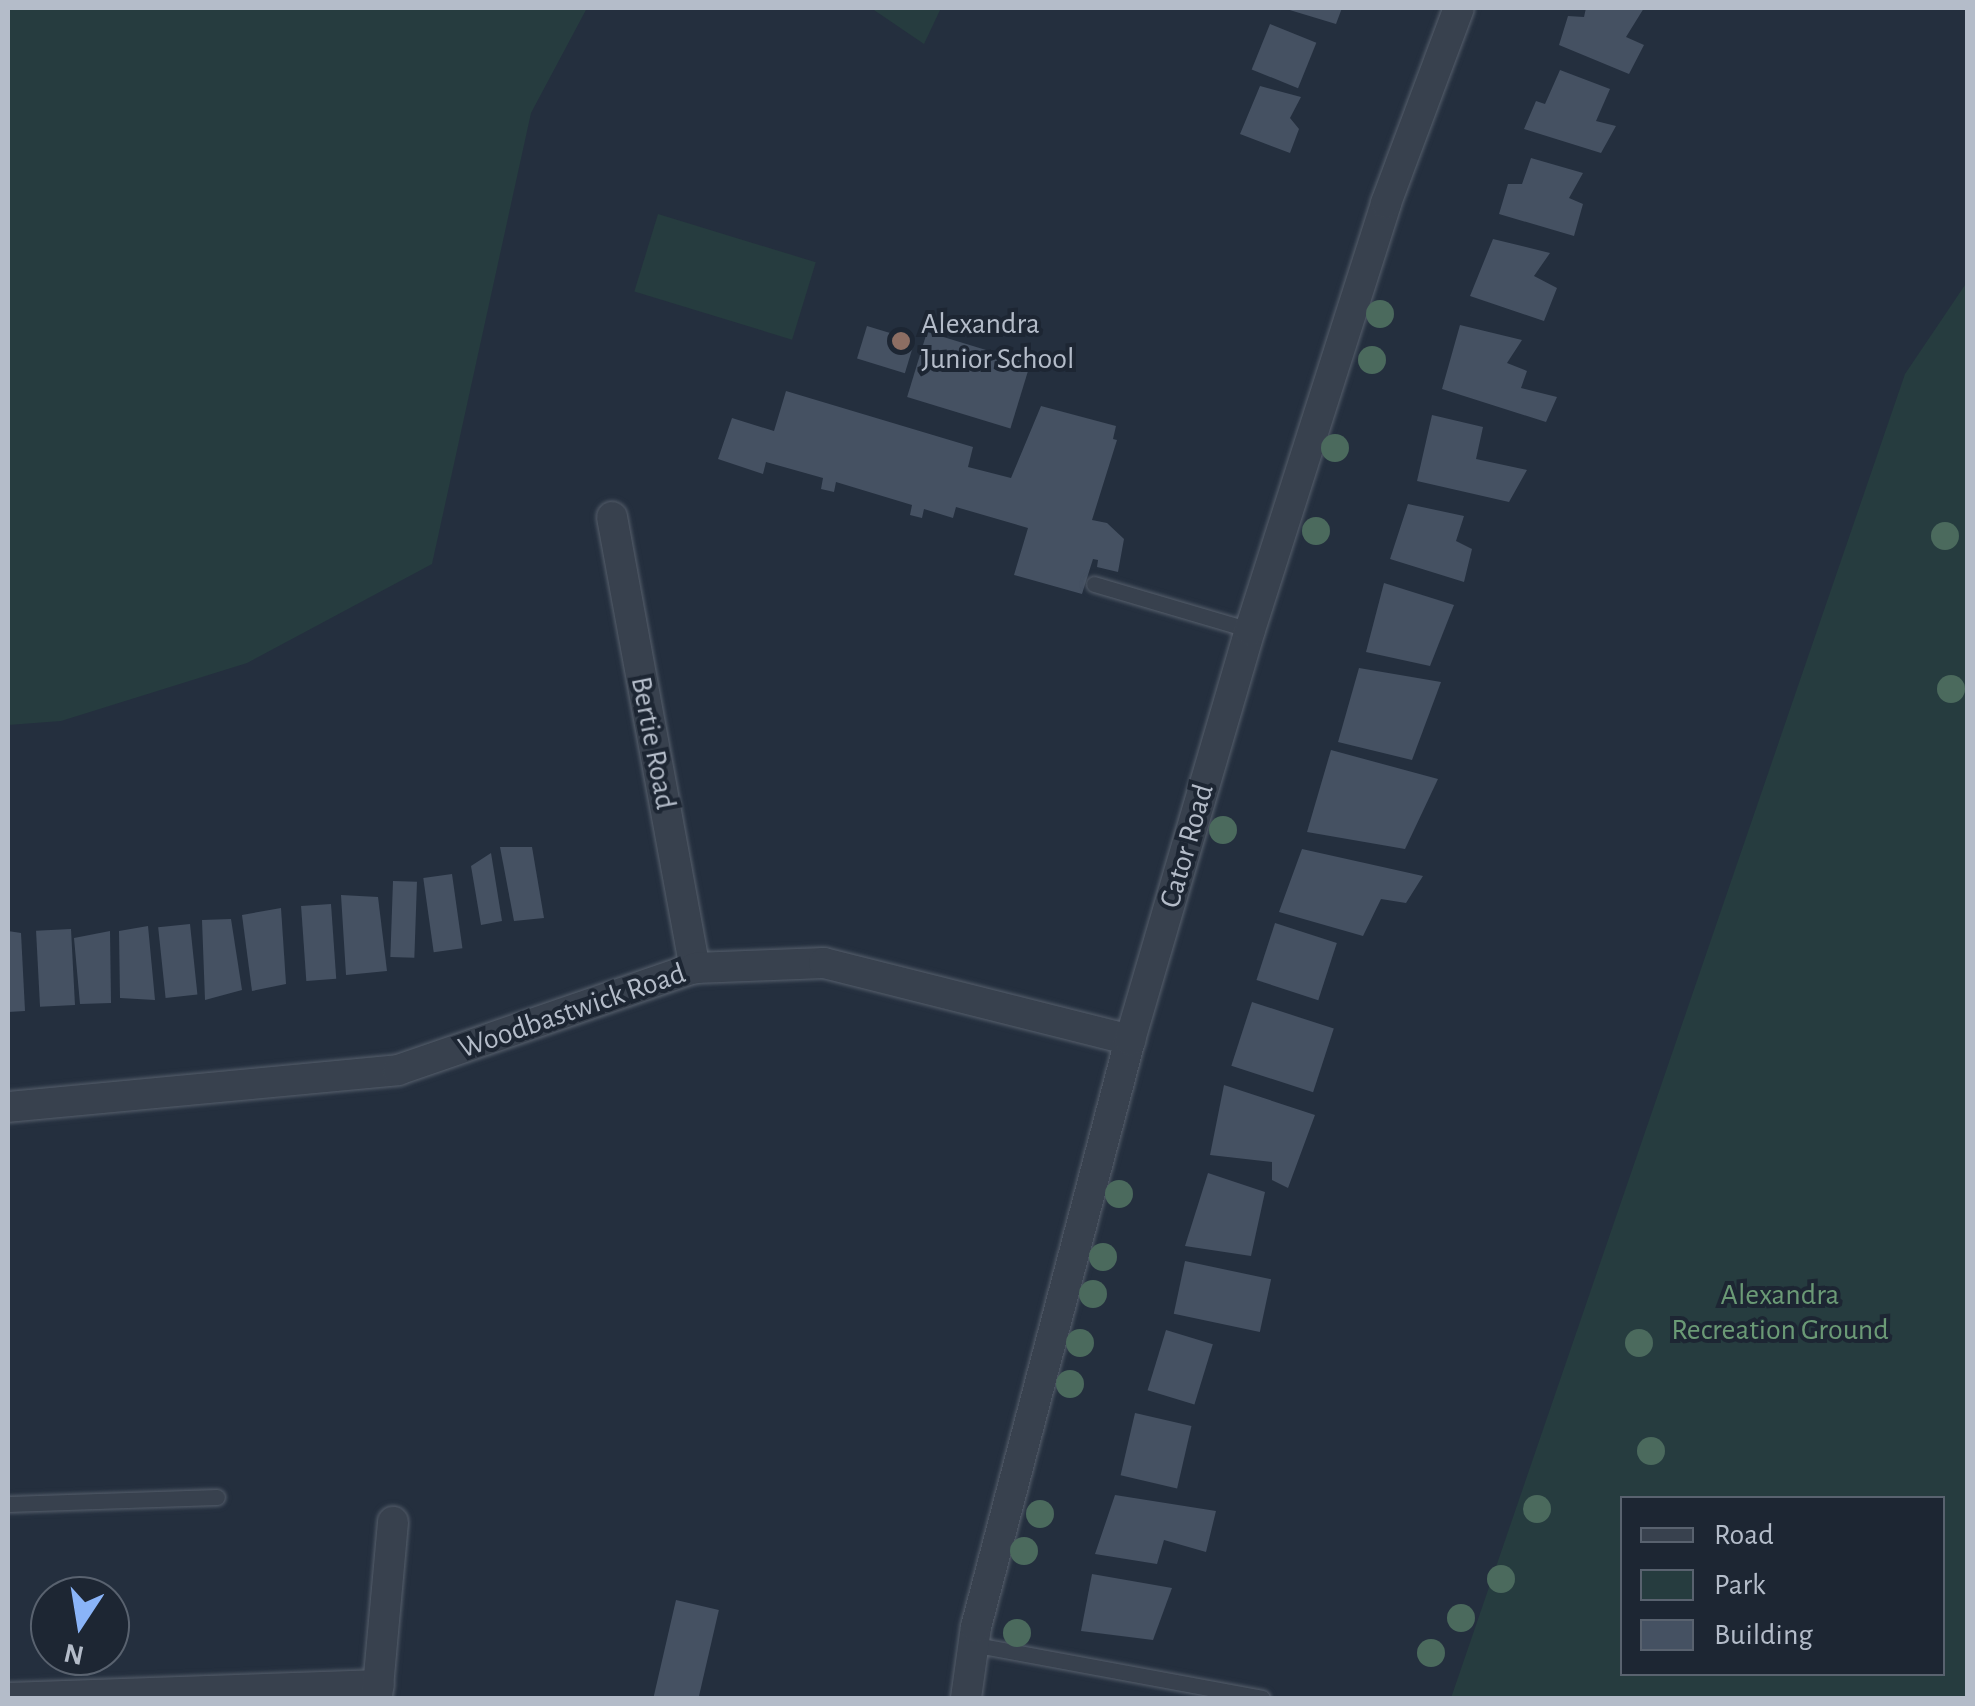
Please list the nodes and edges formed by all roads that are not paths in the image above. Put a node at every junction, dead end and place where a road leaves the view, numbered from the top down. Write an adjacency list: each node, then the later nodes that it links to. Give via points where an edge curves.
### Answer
1 (1459, 8): 4 (street, Cator Road, via 1386,203)
2 (612, 518): 5 (street, Bertie Road)
3 (1094, 584): 4 (lane)
4 (1250, 630): 6 (street, Cator Road)
5 (695, 968): 6 (street, Woodbastwick Road, via 824,962); 7 (street, Woodbastwick Road, via 398,1070)
6 (1130, 1040): 11 (street, Cator Road)
7 (8, 1107)
8 (218, 1498): 9 (lane)
9 (8, 1504)
10 (393, 1522): 12 (street)
11 (972, 1644): 14 (street, Cator Road); 15 (lane)
12 (378, 1692): 13 (street)
13 (8, 1698)
14 (966, 1698)
15 (1262, 1698)

